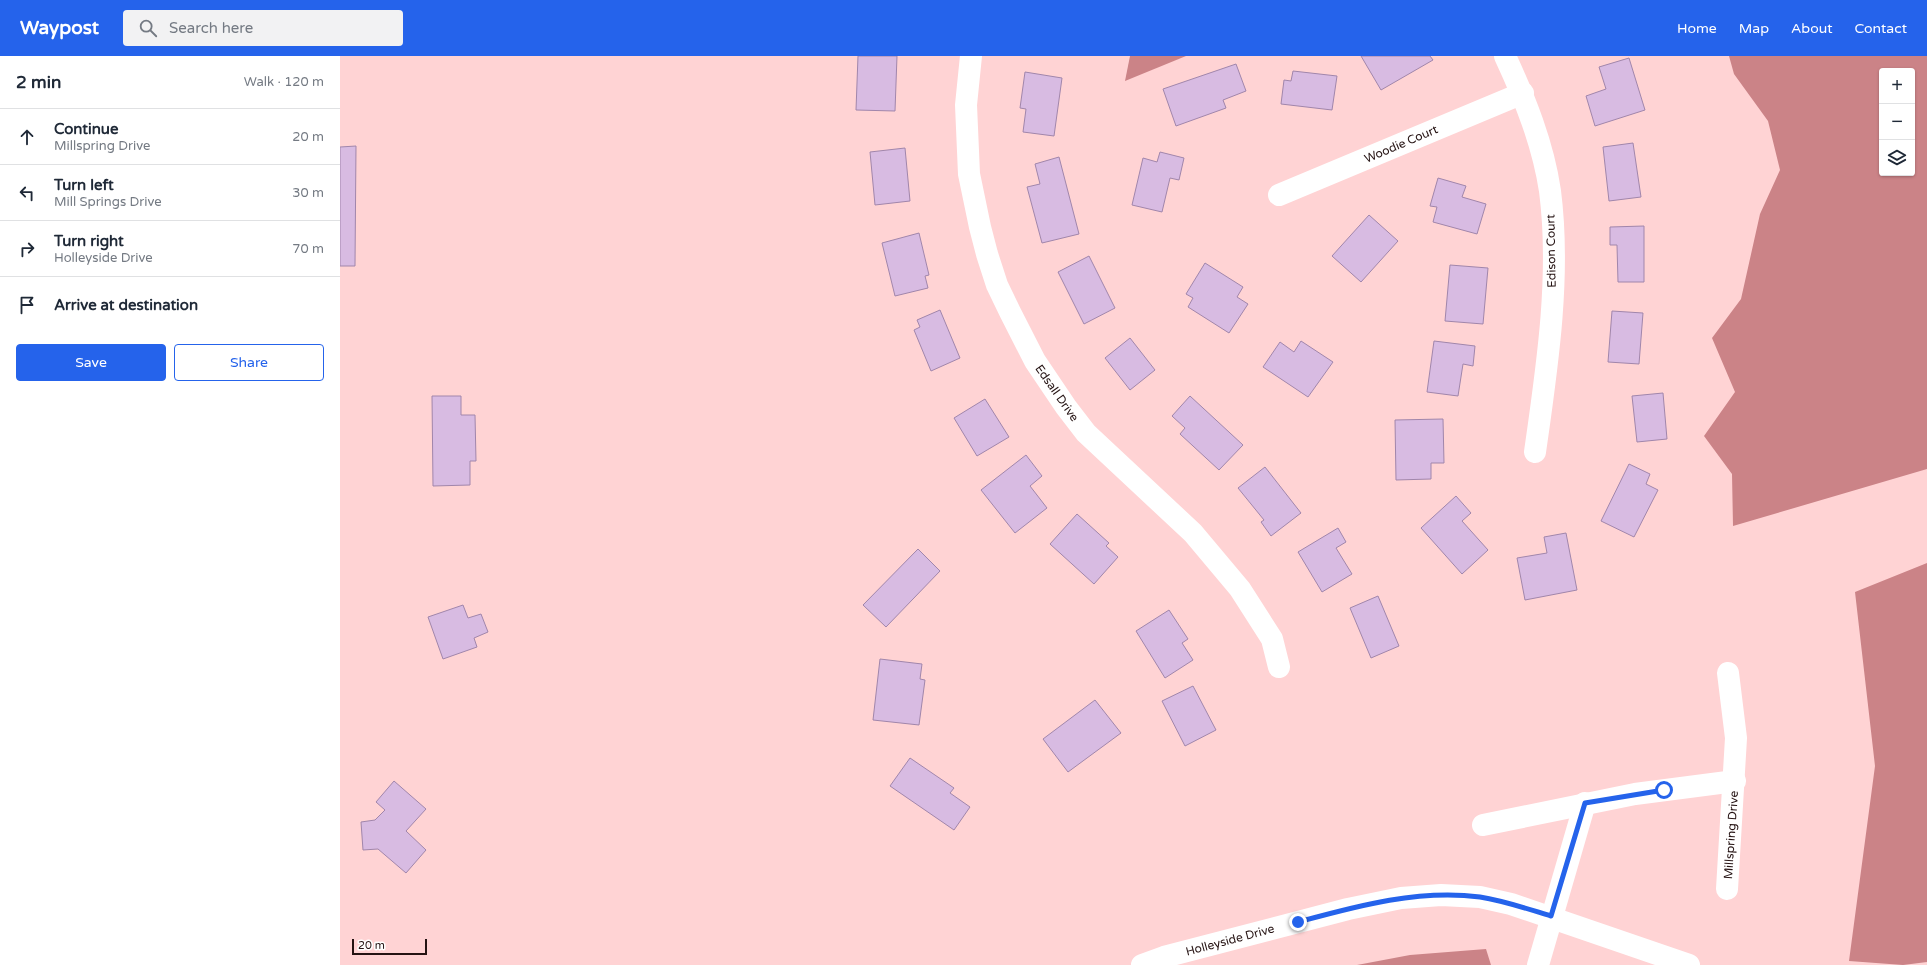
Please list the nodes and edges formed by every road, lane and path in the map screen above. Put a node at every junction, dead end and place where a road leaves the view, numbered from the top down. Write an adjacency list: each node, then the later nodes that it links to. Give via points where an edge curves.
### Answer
1 (970, 56): 6 (street, Edsall Drive, via 966,113 969,174 987,254 997,285 1010,312 1035,361 1086,433 1193,533 1240,589 1272,639)
2 (1505, 56): 3 (street, Edison Court)
3 (1523, 93): 4 (street, Woodie Court); 5 (street, Edison Court, via 1536,130 1550,191 1553,243 1547,367)
4 (1279, 195)
5 (1536, 452)
6 (1279, 667)
7 (1728, 673): 8 (street, Millspring Drive, via 1736,738)
8 (1734, 780): 9 (street, Millspring Drive); 11 (street, Millspring Drive)
9 (1585, 803): 10 (street, Millspring Drive); 12 (street)
10 (1483, 825)
11 (1727, 889)
12 (1551, 916): 13 (street, Holleyside Drive, via 1480,897 1441,894 1401,898 1348,909); 14 (street); 15 (street, Holleyside Drive)
13 (1142, 965)
14 (1538, 965)
15 (1689, 965)

